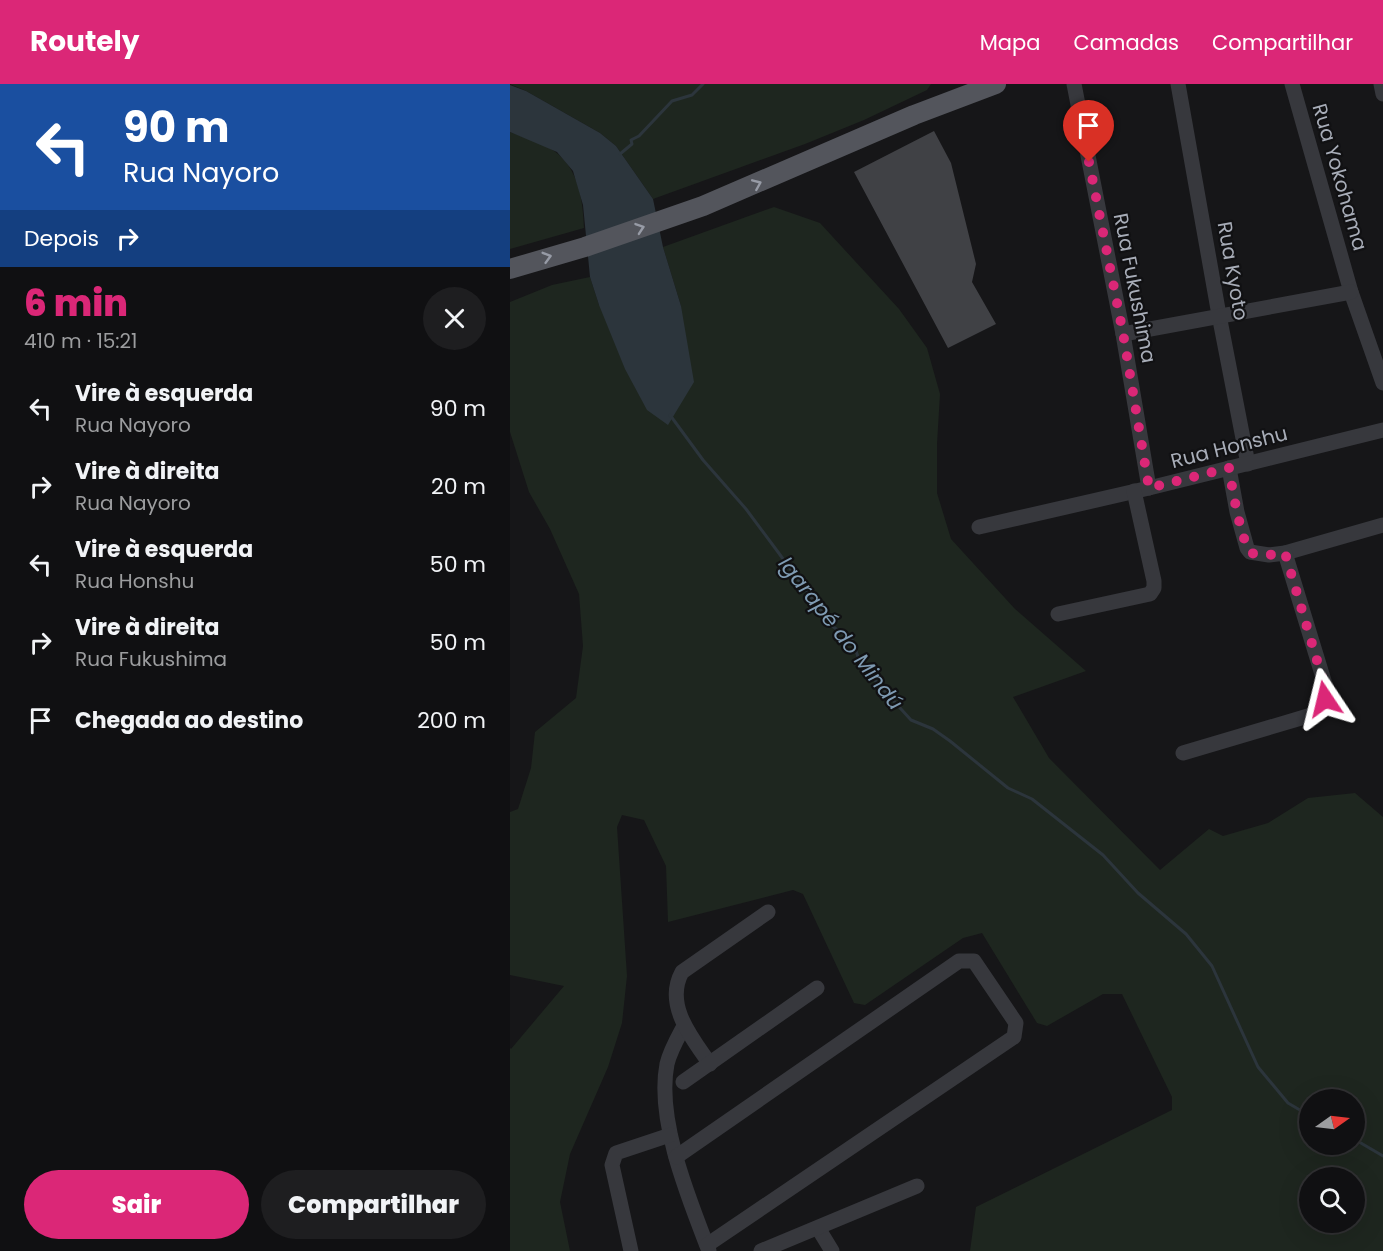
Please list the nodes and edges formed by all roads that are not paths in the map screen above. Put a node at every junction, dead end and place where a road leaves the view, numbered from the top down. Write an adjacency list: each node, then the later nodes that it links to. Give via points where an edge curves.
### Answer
1 (953, 84): 8 (main road, via 938,100)
2 (996, 84): 8 (main road)
3 (1178, 84): 11 (street, Rua Kyoto)
4 (1292, 84): 10 (street, Rua Yokohama)
5 (1380, 84): 7 (street)
6 (1075, 91): 12 (street, Rua Fukushima)
7 (1383, 94)
8 (914, 115): 9 (main road, one-way to 8, via 702,206)
9 (510, 269)
10 (1351, 291): 11 (street); 13 (street, Rua Yokohama)
11 (1219, 315): 12 (street); 15 (street, Rua Kyoto)
12 (1123, 333): 17 (street, Rua Fukushima)
13 (1383, 383)
14 (1383, 430): 15 (street, Rua Honshu)
15 (1248, 464): 16 (street, Rua Honshu)
16 (1229, 468): 17 (street, Rua Honshu); 20 (street, via 1247,548 1255,554)
17 (1142, 490): 19 (street, Rua Honshu); 21 (street, Rua Fukushima, via 1154,581 1150,594)
18 (1383, 525): 20 (street)
19 (980, 526)
20 (1285, 553): 22 (street, via 1325,699 1318,712)
21 (1058, 614)
22 (1183, 753)
23 (768, 912): 25 (street, via 682,972 677,981 677,1002)
24 (817, 988): 26 (street)
25 (684, 1026): 26 (street); 28 (street, via 666,1068)
26 (710, 1064): 27 (street)
27 (683, 1082)
28 (670, 1135): 29 (street); 33 (street, via 616,1153 613,1159)
29 (676, 1157): 32 (street); 32 (street, via 960,962 974,962 1016,1023 1014,1037)
30 (917, 1186): 31 (street)
31 (818, 1228): 34 (street); 35 (street)
32 (708, 1248)
33 (631, 1251)
34 (761, 1251)
35 (832, 1251)

